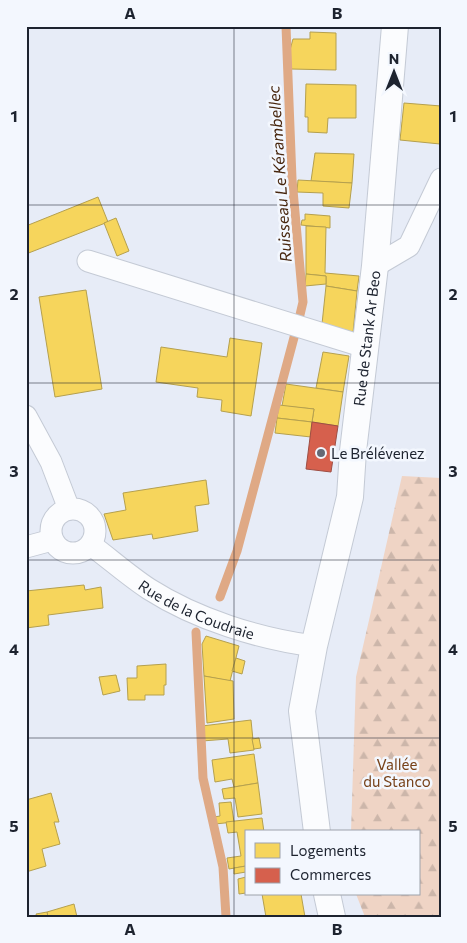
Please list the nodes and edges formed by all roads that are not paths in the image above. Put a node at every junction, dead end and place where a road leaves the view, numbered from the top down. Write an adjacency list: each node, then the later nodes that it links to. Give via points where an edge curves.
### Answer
1 (395, 26): 4 (street, Rue de Stank Ar Beo)
2 (441, 179): 4 (street, via 409,246)
3 (88, 261): 5 (street)
4 (375, 266): 5 (street, Rue de Stank Ar Beo)
5 (366, 347): 11 (street, Rue de Stank Ar Beo, via 350,497)
6 (26, 416): 7 (street)
7 (69, 509): 8 (street, via 57,514 50,527); 9 (street, via 82,510 92,520 96,533)
8 (52, 540): 9 (street, via 62,551 78,554); 10 (street)
9 (91, 545): 11 (street, Rue de la Coudraie, via 149,589 220,624)
10 (26, 547)
11 (314, 646): 12 (street, Rue de Stank Ar Beo, via 302,711)
12 (318, 830)
13 (327, 896): 14 (street)
14 (332, 917)

